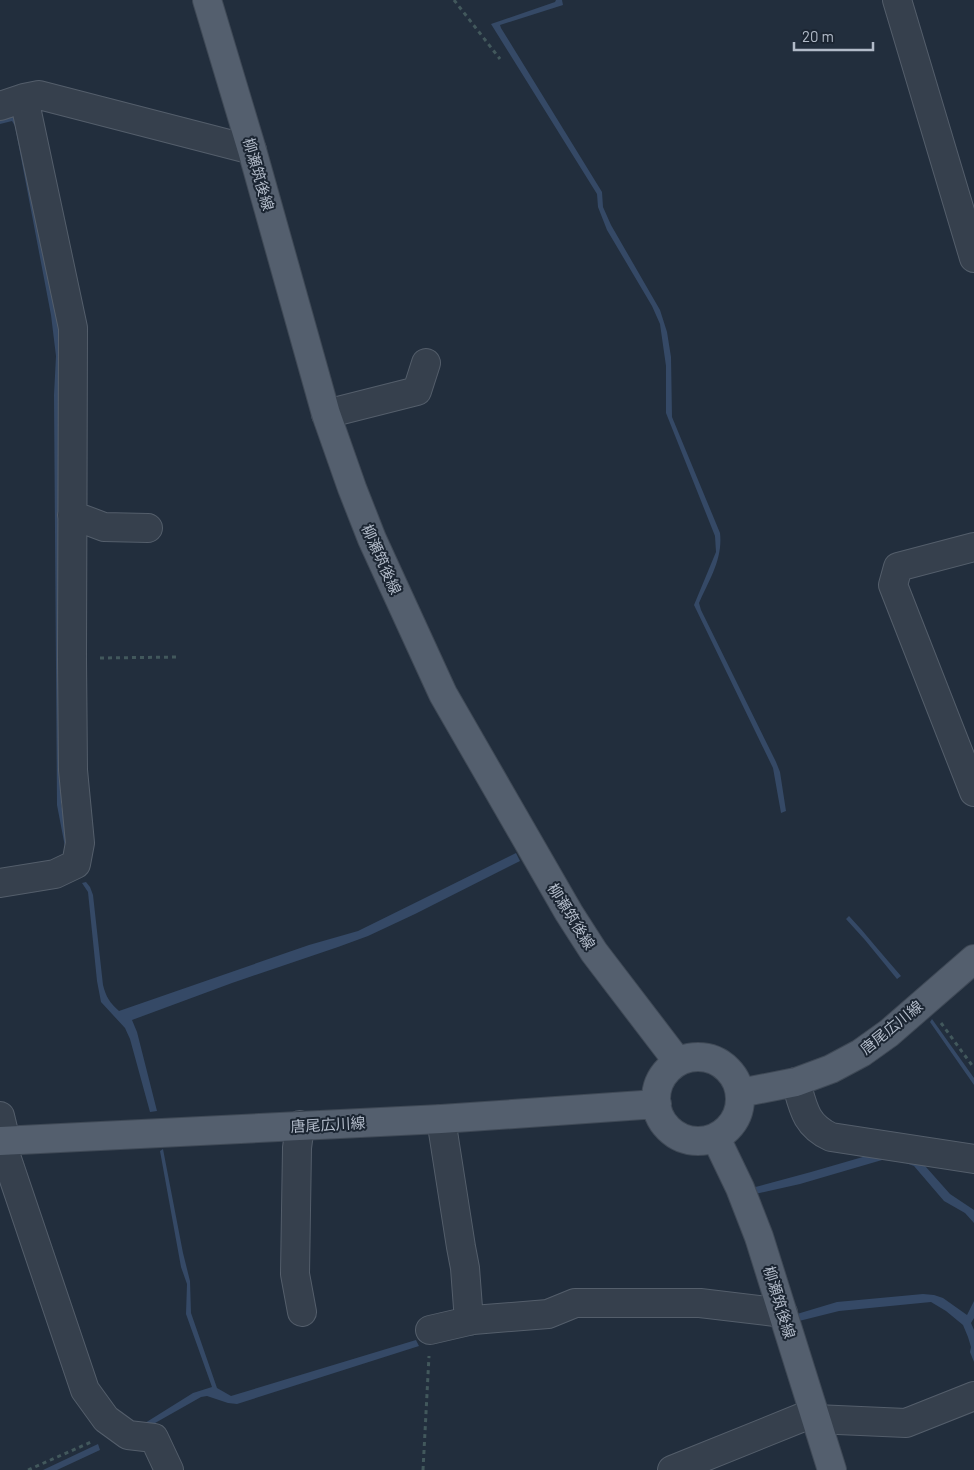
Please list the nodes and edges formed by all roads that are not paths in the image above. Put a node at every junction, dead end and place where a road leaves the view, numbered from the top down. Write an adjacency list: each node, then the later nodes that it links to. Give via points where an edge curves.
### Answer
1 (207, 0): 4 (main road, 柳瀬筑後線)
2 (896, 0): 5 (street)
3 (12, 102): 4 (street, via 39,95); 8 (street, via 73,328)
4 (252, 150): 7 (main road, 柳瀬筑後線)
5 (974, 258)
6 (426, 363): 7 (street, via 417,391)
7 (326, 414): 14 (main road, 柳瀬筑後線, via 372,540 443,694 569,913 594,952)
8 (72, 515): 9 (street, via 104,528); 12 (street, via 73,770 80,843 76,864 55,874)
9 (148, 528)
10 (974, 547): 11 (street, via 898,567 893,585)
11 (974, 792)
12 (0, 883)
13 (974, 959): 15 (main road, 唐尾広川線, via 889,1033 861,1053)
14 (678, 1062): 16 (main road, via 705,1057 719,1062 731,1072); 17 (main road, via 660,1080)
15 (796, 1082): 16 (main road, 唐尾広川線); 22 (street, via 805,1114 821,1132 831,1137)
16 (740, 1093): 21 (main road, via 738,1116 729,1129)
17 (656, 1104): 18 (main road, 唐尾広川線); 21 (main road, via 667,1129 682,1139 700,1142)
18 (441, 1119): 19 (main road, 唐尾広川線); 25 (street, via 465,1268)
19 (300, 1125): 20 (main road, 唐尾広川線); 23 (street, via 295,1274)
20 (2, 1135): 29 (street, via 85,1390 106,1419 128,1435 154,1438)
21 (716, 1138): 24 (main road, 柳瀬筑後線, via 740,1188)
22 (974, 1159)
23 (302, 1312)
24 (784, 1313): 25 (street, via 700,1303 575,1303 548,1314); 28 (main road, 柳瀬筑後線)
25 (469, 1321): 26 (street)
26 (430, 1330)
27 (974, 1396): 28 (street, via 906,1423)
28 (814, 1416): 30 (street); 31 (main road, 柳瀬筑後線)
29 (169, 1470)
30 (672, 1470)
31 (832, 1470)

